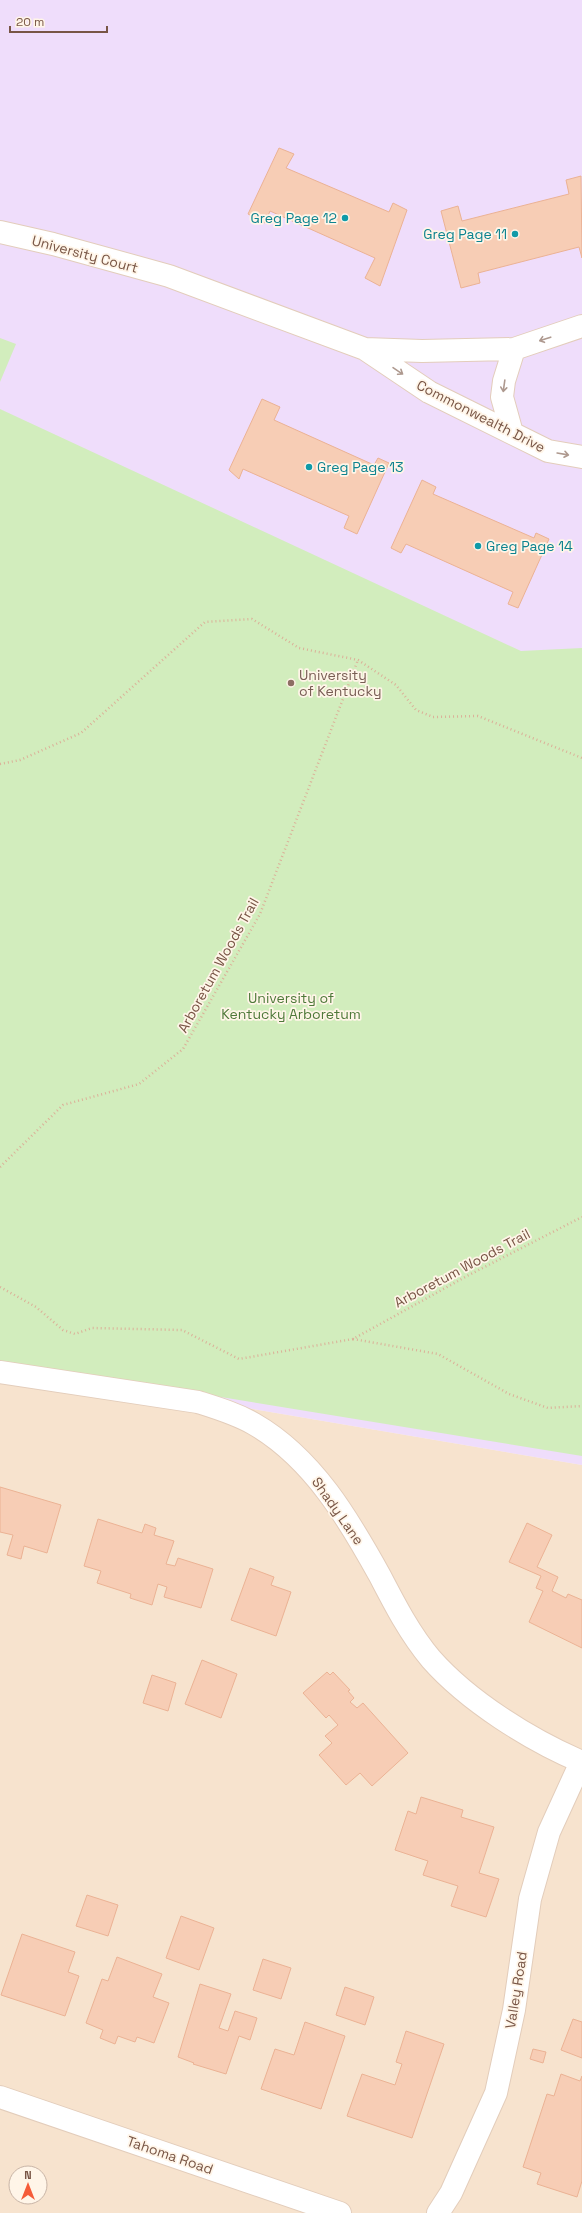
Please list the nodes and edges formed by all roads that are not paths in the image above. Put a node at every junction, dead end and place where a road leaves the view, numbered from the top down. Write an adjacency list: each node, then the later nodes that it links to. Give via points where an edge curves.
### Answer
1 (0, 232): 2 (street, University Court)
2 (169, 276): 4 (street, Commonwealth Drive)
3 (582, 326): 5 (street, Commonwealth Drive, one-way to 5)
4 (365, 349): 5 (street, Commonwealth Drive); 6 (street, Commonwealth Drive, one-way to 6, via 429,392)
5 (514, 349): 6 (street, one-way to 6, via 504,380 502,397)
6 (512, 433): 7 (street, Commonwealth Drive, one-way to 7, via 548,451)
7 (582, 457)
8 (0, 1372): 9 (street, Shady Lane, via 198,1402 254,1424 282,1444 307,1467 330,1495 362,1543 410,1630 430,1658 448,1677 494,1712 535,1738)
9 (581, 1762): 12 (street, Valley Road, via 549,1832 530,1899 514,2010 496,2093 451,2193)
10 (0, 2097): 11 (street, Tahoma Road)
11 (340, 2213)
12 (438, 2213)

